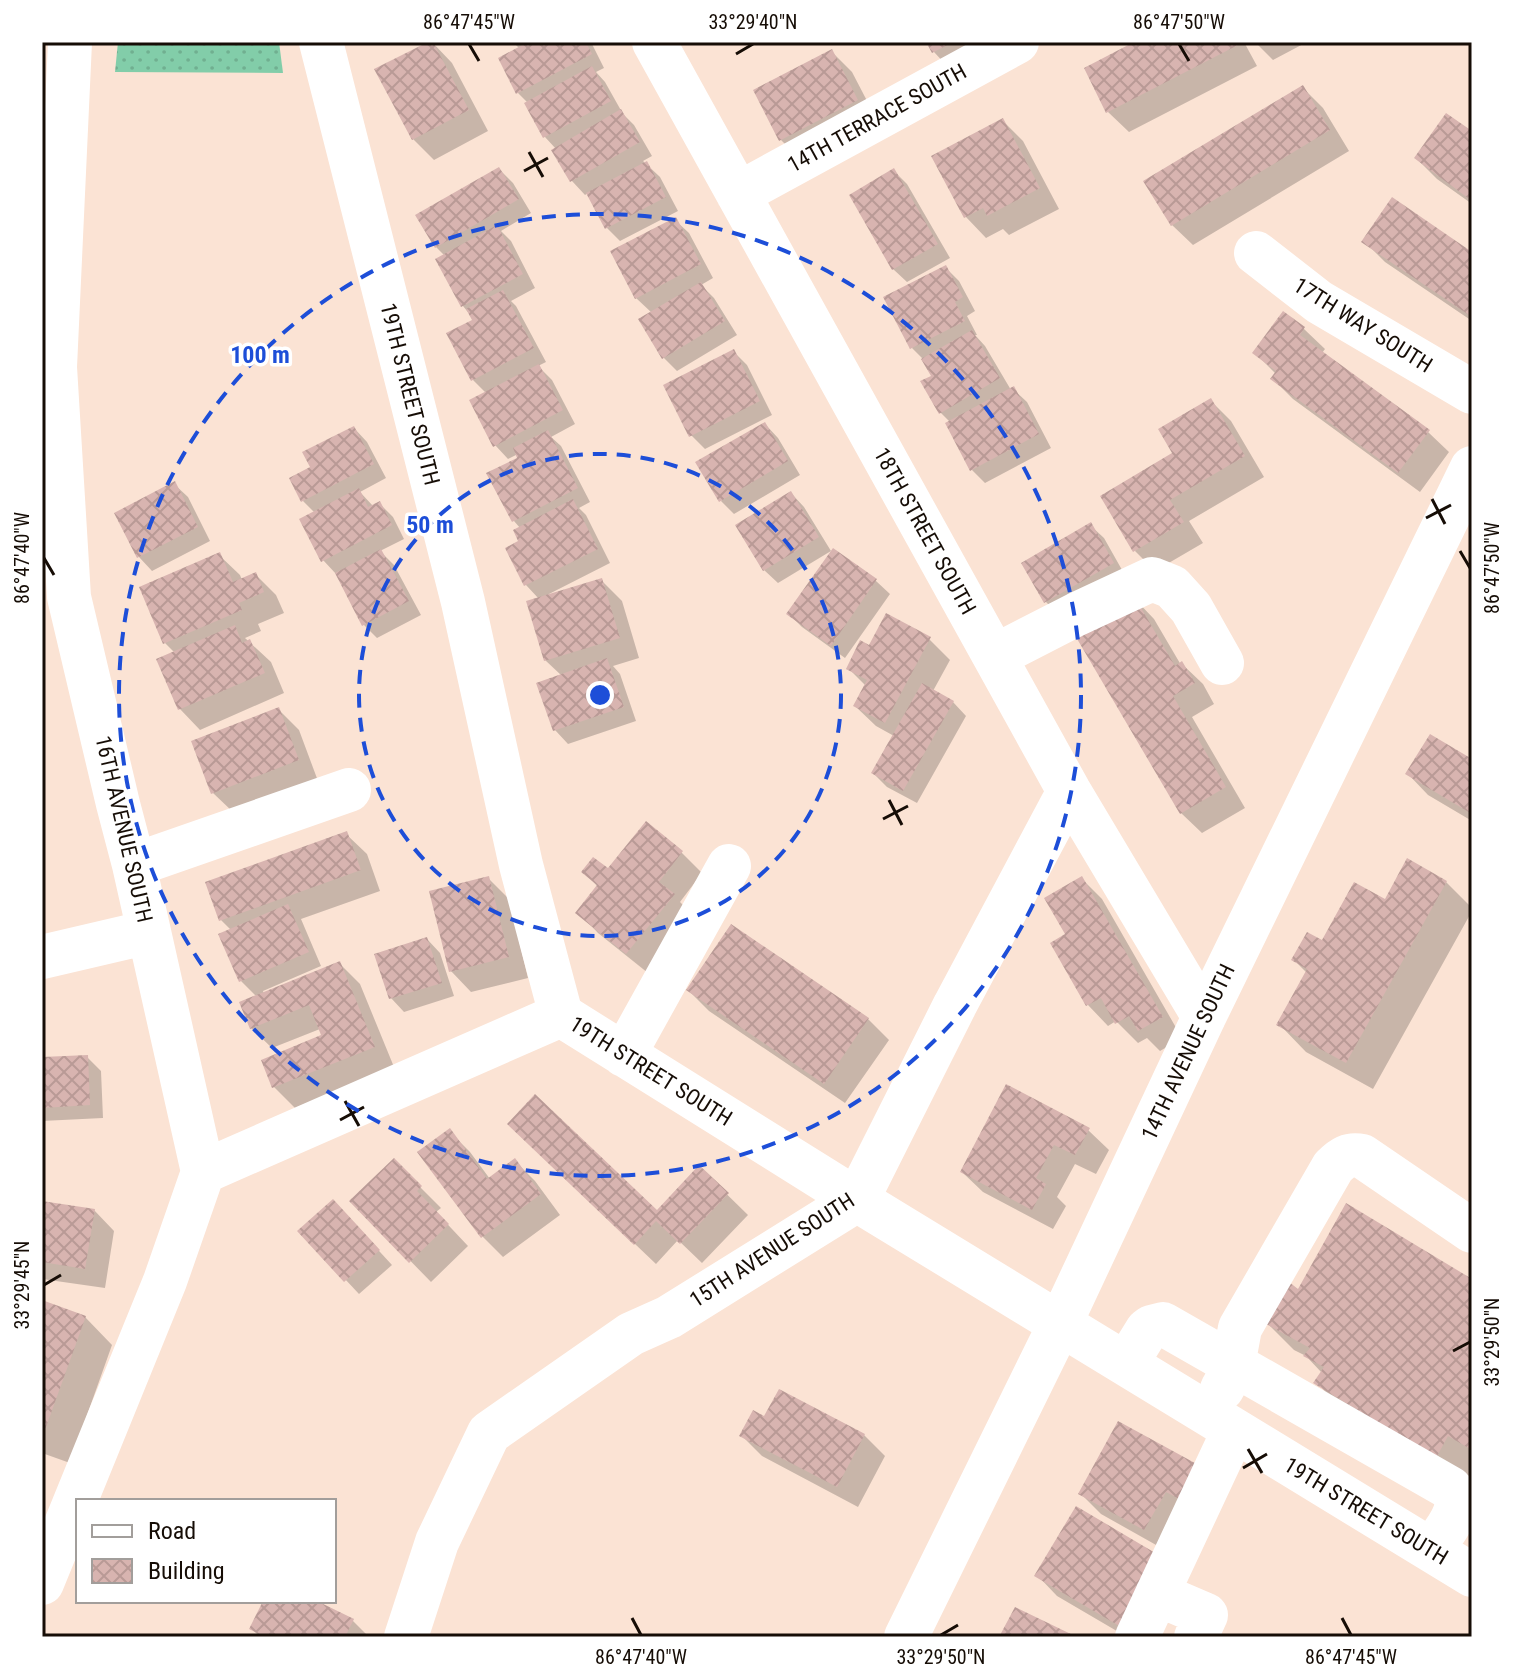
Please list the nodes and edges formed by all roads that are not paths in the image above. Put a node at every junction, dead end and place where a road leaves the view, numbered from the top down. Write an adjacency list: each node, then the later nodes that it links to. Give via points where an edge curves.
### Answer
1 (70, 42): 13 (street, 16TH AVENUE SOUTH, via 55,367 69,597)
2 (321, 42): 17 (street, 19TH STREET SOUTH)
3 (654, 42): 5 (street, 18TH STREET SOUTH)
4 (1017, 42): 5 (street, 14TH TERRACE SOUTH)
5 (738, 194): 9 (street, 18TH STREET SOUTH)
6 (1256, 253): 7 (street, 17TH WAY SOUTH, via 1319,302)
7 (1472, 392)
8 (1472, 468): 18 (street, 14TH AVENUE SOUTH)
9 (995, 656): 10 (street, via 1152,579 1172,587 1191,608); 12 (street, 18TH STREET SOUTH)
10 (1222, 663)
11 (349, 790): 13 (street)
12 (1069, 791): 18 (street, 18TH STREET SOUTH); 21 (street, 15TH AVENUE SOUTH)
13 (134, 865): 15 (street, 16TH AVENUE SOUTH)
14 (729, 866): 19 (street)
15 (149, 932): 16 (street); 20 (street, 16TH AVENUE SOUTH)
16 (42, 957)
17 (561, 1015): 19 (street, 19TH STREET SOUTH); 20 (street)
18 (1204, 1017): 23 (street, 14TH AVENUE SOUTH)
19 (624, 1055): 21 (street, 19TH STREET SOUTH)
20 (203, 1172): 27 (street)
21 (857, 1200): 23 (street, 19TH STREET SOUTH); 33 (street, 15TH AVENUE SOUTH, via 669,1317 631,1334 489,1433 437,1542)
22 (1472, 1231): 24 (street, via 1362,1156 1342,1158 1240,1328)
23 (1060, 1324): 25 (street, 19TH STREET SOUTH); 34 (street, 14TH AVENUE SOUTH)
24 (1234, 1363): 25 (street, via 1163,1324 1147,1330); 26 (street); 29 (street, via 1450,1488 1457,1507)
25 (1126, 1364): 26 (street, 19TH STREET SOUTH)
26 (1221, 1422): 29 (street, 19TH STREET SOUTH); 32 (street)
27 (76, 1499)
28 (76, 1500): 31 (street)
29 (1431, 1550): 30 (street, 19TH STREET SOUTH)
30 (1472, 1575)
31 (42, 1583)
32 (1157, 1594): 35 (street); 36 (street, via 1206,1615)
33 (406, 1637)
34 (906, 1637)
35 (1137, 1637)
36 (1196, 1637)

